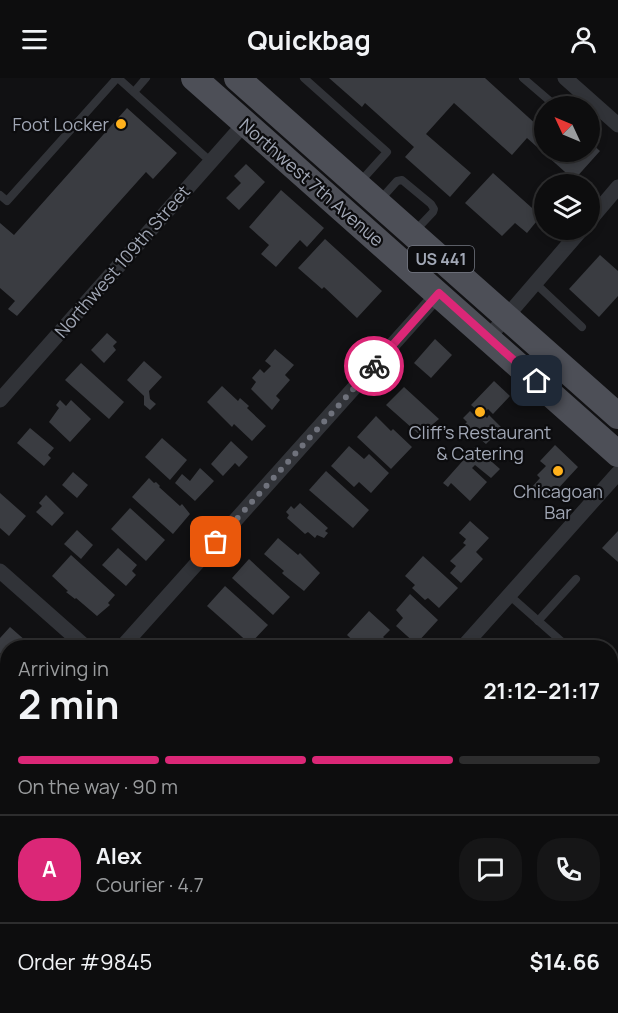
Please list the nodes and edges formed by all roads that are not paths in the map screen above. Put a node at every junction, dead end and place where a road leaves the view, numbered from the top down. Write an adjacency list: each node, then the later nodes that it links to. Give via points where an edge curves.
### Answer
1 (118, 78): 8 (lane); 15 (lane, via 8,201)
2 (146, 78): 8 (lane)
3 (194, 78): 10 (main road, Northwest 7th Avenue / US 441)
4 (237, 78): 13 (main road, Northwest 7th Avenue / US 441)
5 (304, 78): 13 (lane, via 387,152)
6 (523, 78): 9 (lane)
7 (565, 78): 11 (street)
8 (134, 92): 12 (lane)
9 (544, 96)
10 (245, 123): 12 (street, Northwest 109th Street); 13 (main road, via 276,130 315,164); 21 (main road, Northwest 7th Avenue / US 441)
11 (618, 125)
12 (210, 161): 25 (street, Northwest 109th Street)
13 (357, 186): 16 (main road, Northwest 7th Avenue / US 441)
14 (618, 187): 17 (street)
15 (0, 195)
16 (377, 203): 18 (main road, Northwest 7th Avenue / US 441); 18 (lane, via 400,180 422,196 434,209)
17 (600, 208)
18 (412, 234): 22 (main road, Northwest 7th Avenue / US 441)
19 (572, 240): 20 (street)
20 (535, 283): 22 (street); 23 (lane)
21 (439, 293): 24 (main road, Northwest 7th Avenue / US 441); 34 (street)
22 (507, 317): 24 (street); 26 (main road, Northwest 7th Avenue / US 441)
23 (582, 327)
24 (488, 338): 27 (main road, Northwest 7th Avenue / US 441)
25 (0, 400)
26 (618, 416)
27 (618, 454)
28 (618, 473): 31 (street)
29 (0, 571): 33 (street)
30 (576, 579): 32 (lane)
31 (509, 595): 32 (lane); 35 (street)
32 (538, 621): 36 (lane)
33 (78, 640)
34 (128, 640)
35 (469, 640)
36 (560, 640)

